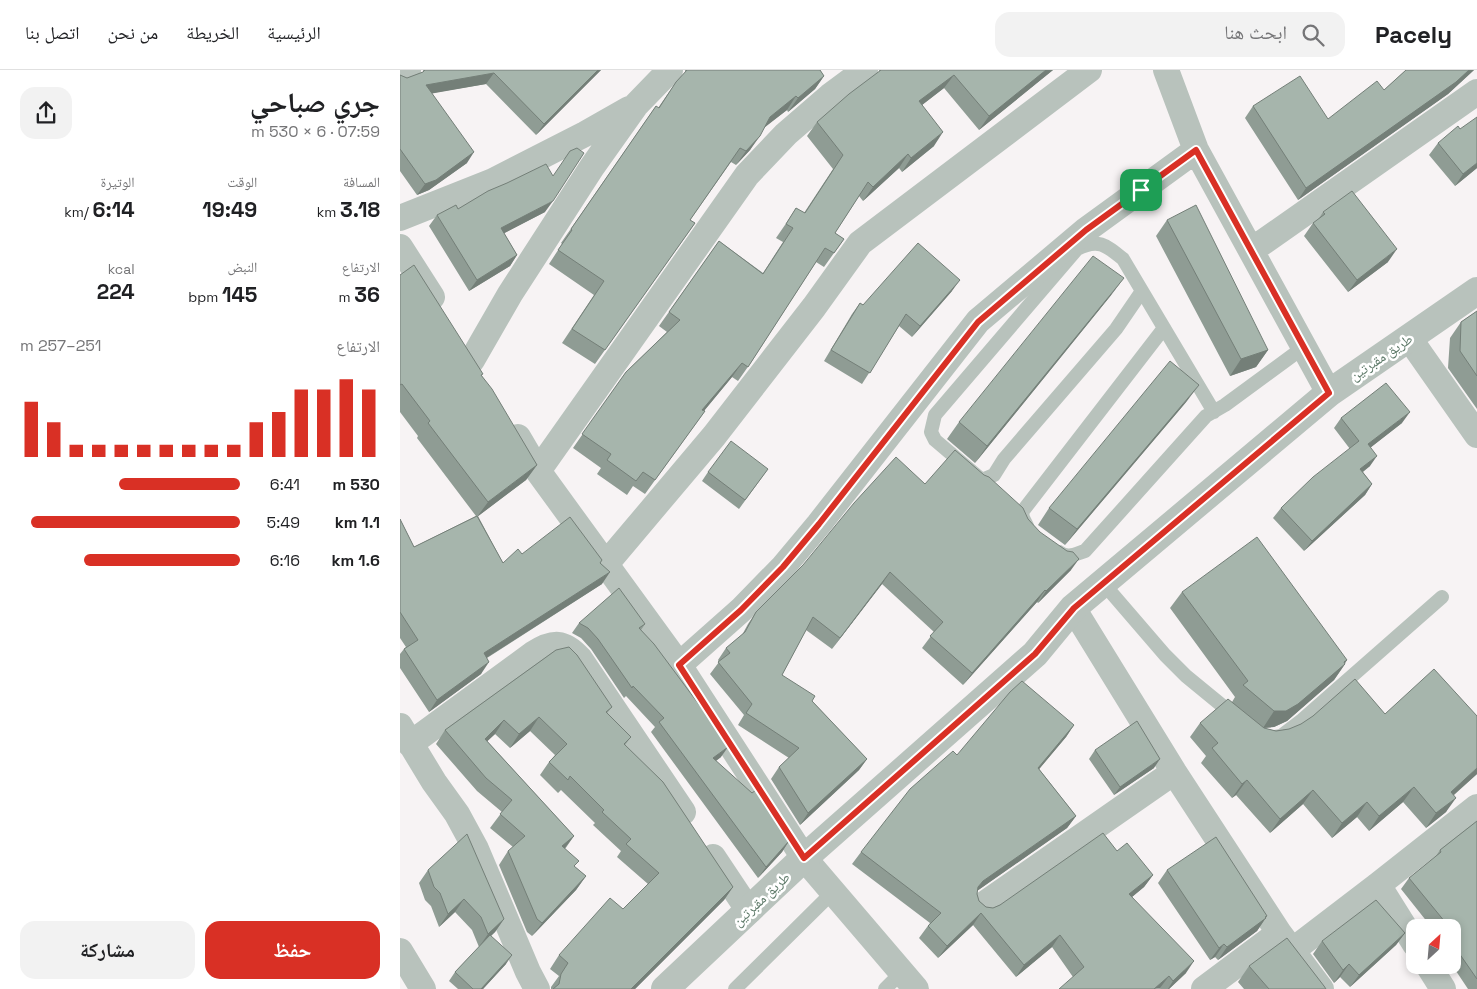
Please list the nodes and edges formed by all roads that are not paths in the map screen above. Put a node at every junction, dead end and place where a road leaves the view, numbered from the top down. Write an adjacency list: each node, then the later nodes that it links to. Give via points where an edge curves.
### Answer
1 (408, 70): 6 (street)
2 (670, 70): 8 (street)
3 (865, 70): 22 (street, via 786,134 747,175)
4 (1089, 70): 25 (street, via 860,243 714,436)
5 (1166, 70): 9 (street)
6 (400, 74)
7 (1477, 92): 12 (street)
8 (636, 105): 10 (street, via 493,182); 11 (street, via 550,230 477,368)
9 (1196, 150): 12 (street); 29 (street, via 1086,230 978,322 783,567)
10 (400, 218)
11 (400, 247)
12 (1252, 250): 17 (street)
13 (1142, 291): 13 (lane, via 1116,329 1004,459 994,475 982,480 935,440 931,432 935,415 1077,250 1088,243 1102,244 1111,249 1123,259); 15 (lane)
14 (1477, 292): 16 (street, طريق مقبرتين)
15 (1164, 328): 19 (lane); 23 (lane, via 1022,512 1028,528)
16 (1409, 338): 18 (street, طريق مقبرتين); 21 (street)
17 (1304, 347): 18 (street); 19 (lane)
18 (1329, 393): 26 (street, طريق مقبرتين)
19 (1214, 412): 24 (lane, via 1185,437 1085,551 1069,556)
20 (507, 420): 22 (street)
21 (1477, 435)
22 (538, 471): 25 (street)
23 (1039, 536)
24 (1051, 546)
25 (606, 564): 29 (street)
26 (1104, 582): 28 (street, طريق مقبرتين); 30 (lane, via 1165,655)
27 (1442, 597): 32 (lane, via 1281,736)
28 (1074, 608): 33 (street); 35 (street, طريق مقبرتين, via 1035,654)
29 (679, 665): 35 (street)
30 (1246, 725)
31 (405, 735): 39 (street, via 539,650 553,644 571,649); 46 (street, via 476,849)
32 (1259, 736)
33 (1174, 772): 38 (street); 41 (street)
34 (1477, 807): 36 (street)
35 (804, 858): 37 (street); 39 (street, طريق مقبرتين)
36 (1378, 885): 40 (street); 41 (street)
37 (834, 892): 44 (street); 48 (lane)
38 (983, 905)
39 (749, 911): 47 (street, طريق مقبرتين)
40 (1406, 930)
41 (1286, 942): 49 (street); 50 (street)
42 (400, 951): 45 (street)
43 (1434, 974): 51 (street)
44 (901, 983)
45 (423, 989)
46 (537, 989)
47 (665, 989)
48 (735, 989)
49 (1204, 989)
50 (1321, 989)
51 (1443, 989)

